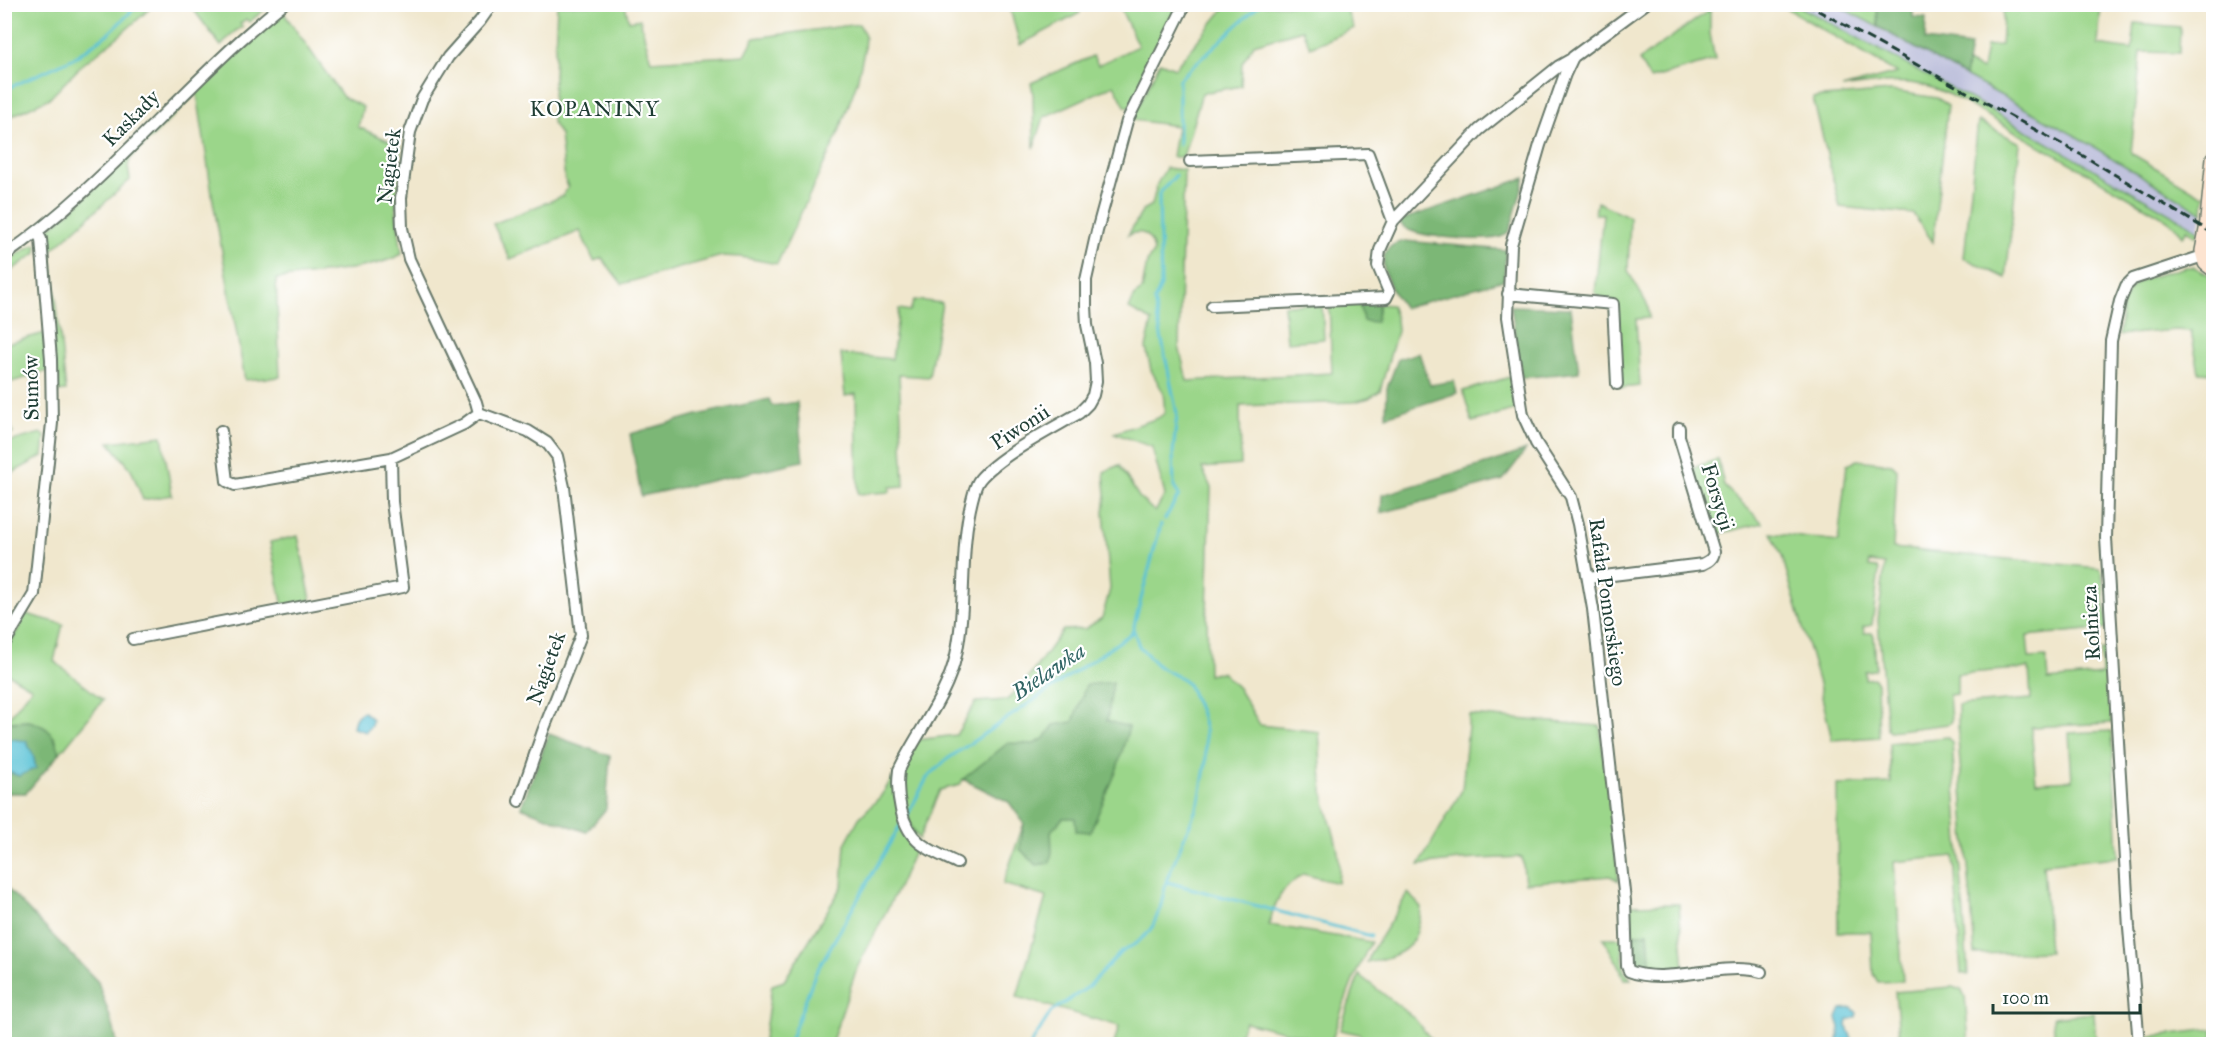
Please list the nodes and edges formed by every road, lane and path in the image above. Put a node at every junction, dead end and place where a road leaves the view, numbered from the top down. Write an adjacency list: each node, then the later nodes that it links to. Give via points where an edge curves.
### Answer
1 (283, 4): 9 (street, Kaskady, via 224,53 93,184)
2 (492, 4): 16 (street, Nagietek, via 448,57 422,99 410,132 401,198 402,228 410,259)
3 (1185, 4): 24 (street, Piwonii, via 1127,121 1092,250 1086,305 1095,363 1093,394 1079,413 997,464 976,485 968,519 956,657 945,686 898,770 898,801 914,836)
4 (1645, 4): 5 (street)
5 (1573, 57): 8 (street, via 1479,130); 13 (street, Rafała Pomorskiego, via 1540,145 1511,245)
6 (2214, 158): 11 (street)
7 (1190, 161): 8 (street, via 1368,154)
8 (1393, 221): 14 (street, via 1380,250 1378,266 1389,292 1386,298)
9 (37, 232): 10 (street, Kaskady); 22 (street, Sumów, via 41,239 51,358 52,423 34,594)
10 (4, 256)
11 (2203, 256): 12 (street); 26 (street, Rolnicza, via 2133,279 2120,301 2111,340 2106,538 2126,893)
12 (2214, 269)
13 (1508, 294): 15 (street, via 1613,304); 20 (street, Rafała Pomorskiego, via 1511,346 1523,415 1570,497)
14 (1212, 306)
15 (1617, 384)
16 (479, 413): 19 (street); 23 (street, Nagietek, via 528,431 547,443 557,456 581,635)
17 (1678, 428): 20 (street, Forsycji, via 1713,557 1702,564)
18 (221, 430): 19 (street, via 227,481 235,485)
19 (391, 458): 21 (street, via 403,587)
20 (1588, 578): 25 (street, Rafała Pomorskiego, via 1625,901 1629,971 1667,975)
21 (133, 639)
22 (4, 644)
23 (519, 801)
24 (957, 863)
25 (1761, 972)
26 (2139, 1044)

